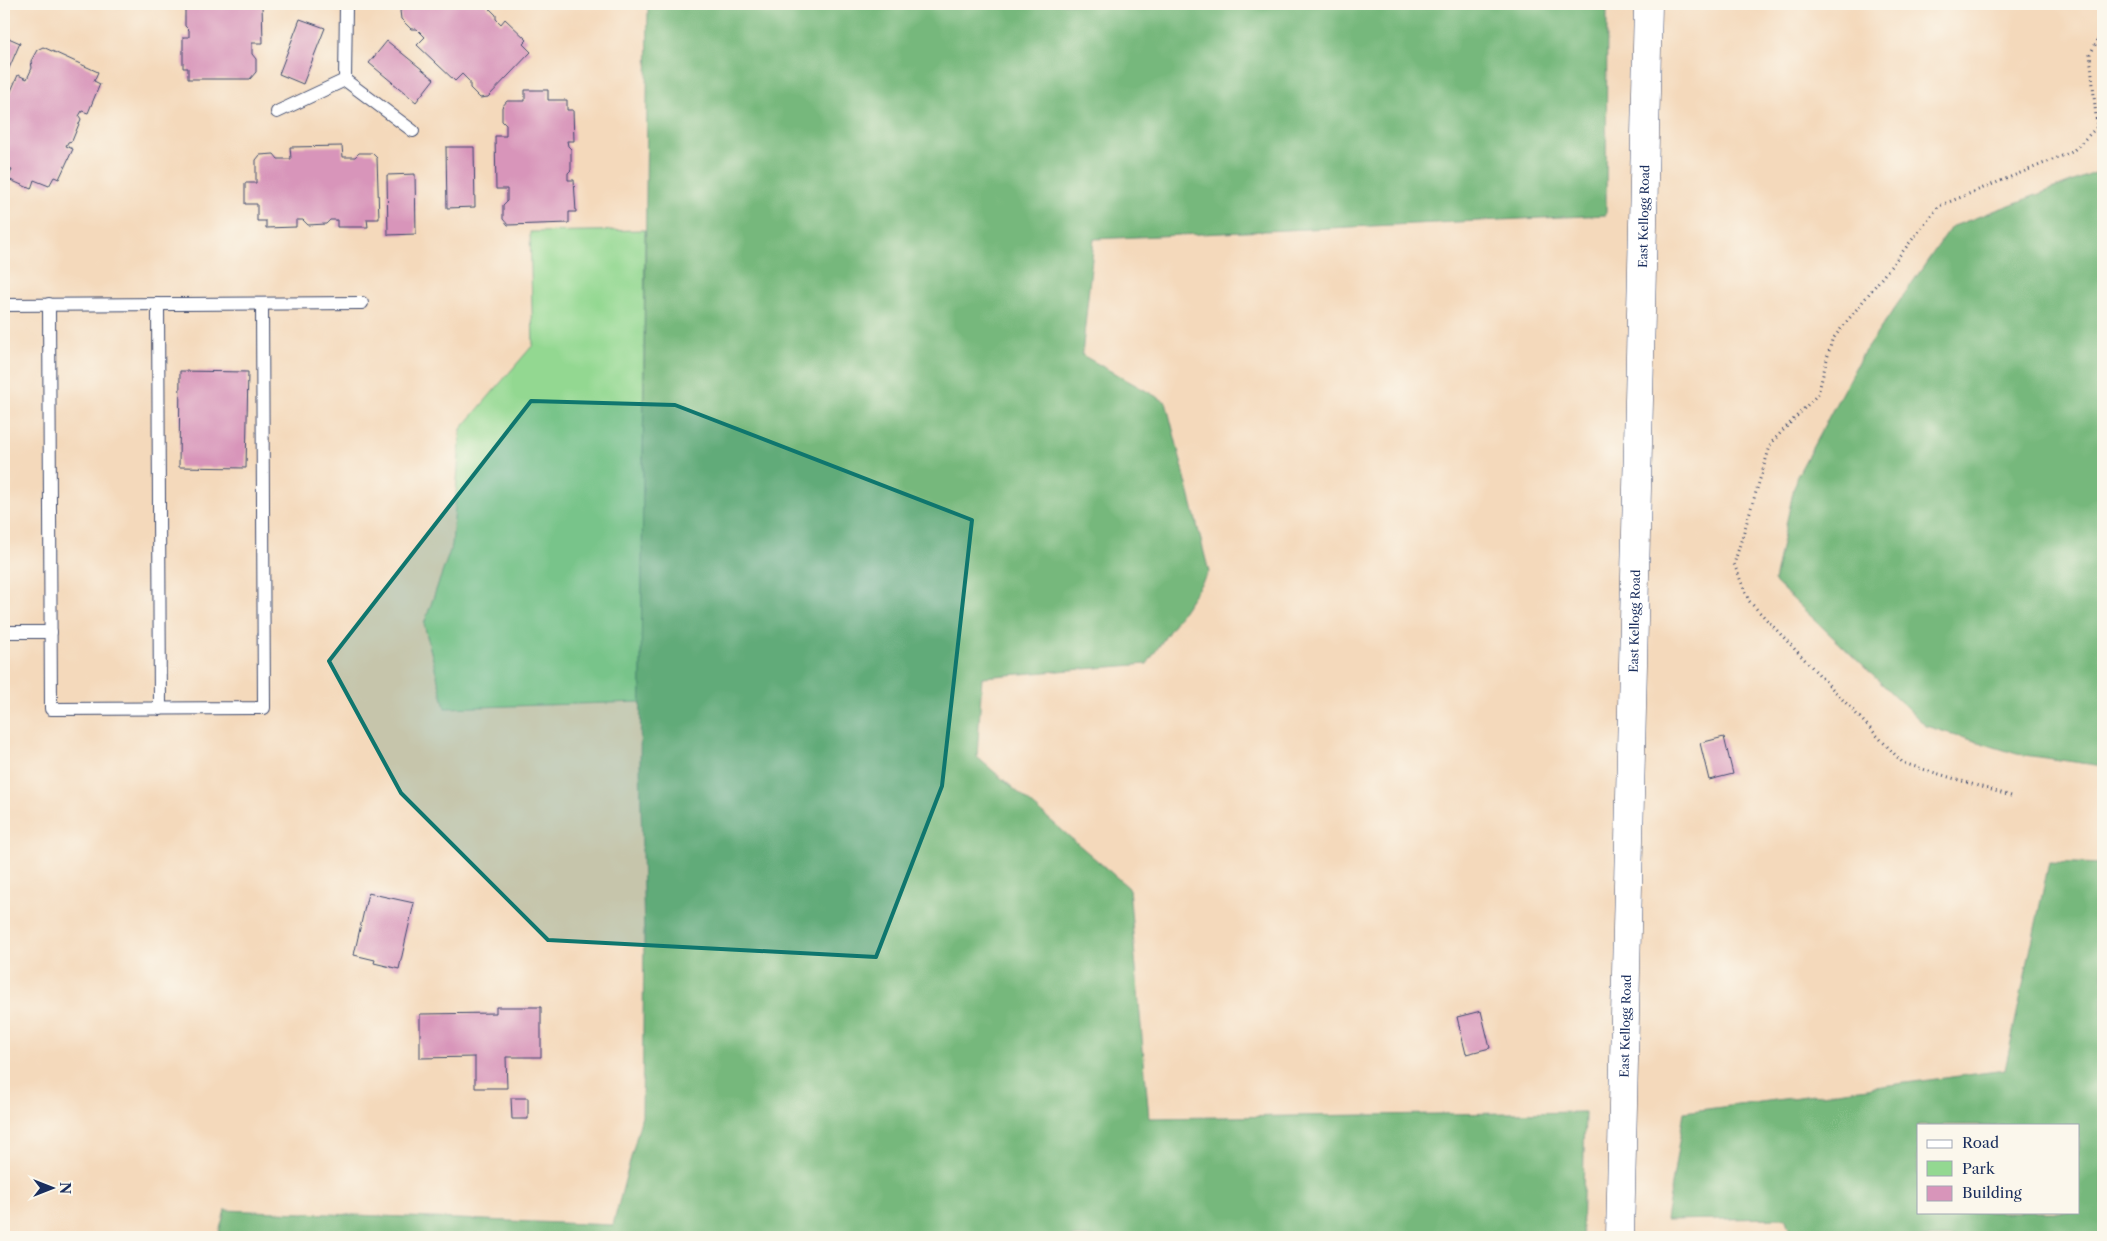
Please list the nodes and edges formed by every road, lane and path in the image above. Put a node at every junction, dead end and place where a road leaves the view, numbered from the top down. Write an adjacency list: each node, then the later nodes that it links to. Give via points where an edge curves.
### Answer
1 (346, 4): 4 (lane)
2 (1648, 4): 16 (street, East Kellogg Road)
3 (2103, 31): 15 (path, via 2090,54 2097,127 2072,152 1939,206 1832,340 1818,394 1771,443 1734,564 1749,601 1903,763)
4 (345, 80): 5 (lane); 6 (lane)
5 (277, 112)
6 (414, 131)
7 (362, 303): 11 (lane)
8 (4, 304): 9 (lane)
9 (49, 304): 10 (lane); 13 (lane)
10 (158, 304): 11 (lane); 14 (lane)
11 (262, 304): 14 (lane, via 264,708)
12 (4, 632): 13 (lane)
13 (50, 632): 14 (lane, via 50,709)
14 (160, 709)
15 (2011, 796)
16 (1620, 1237)

